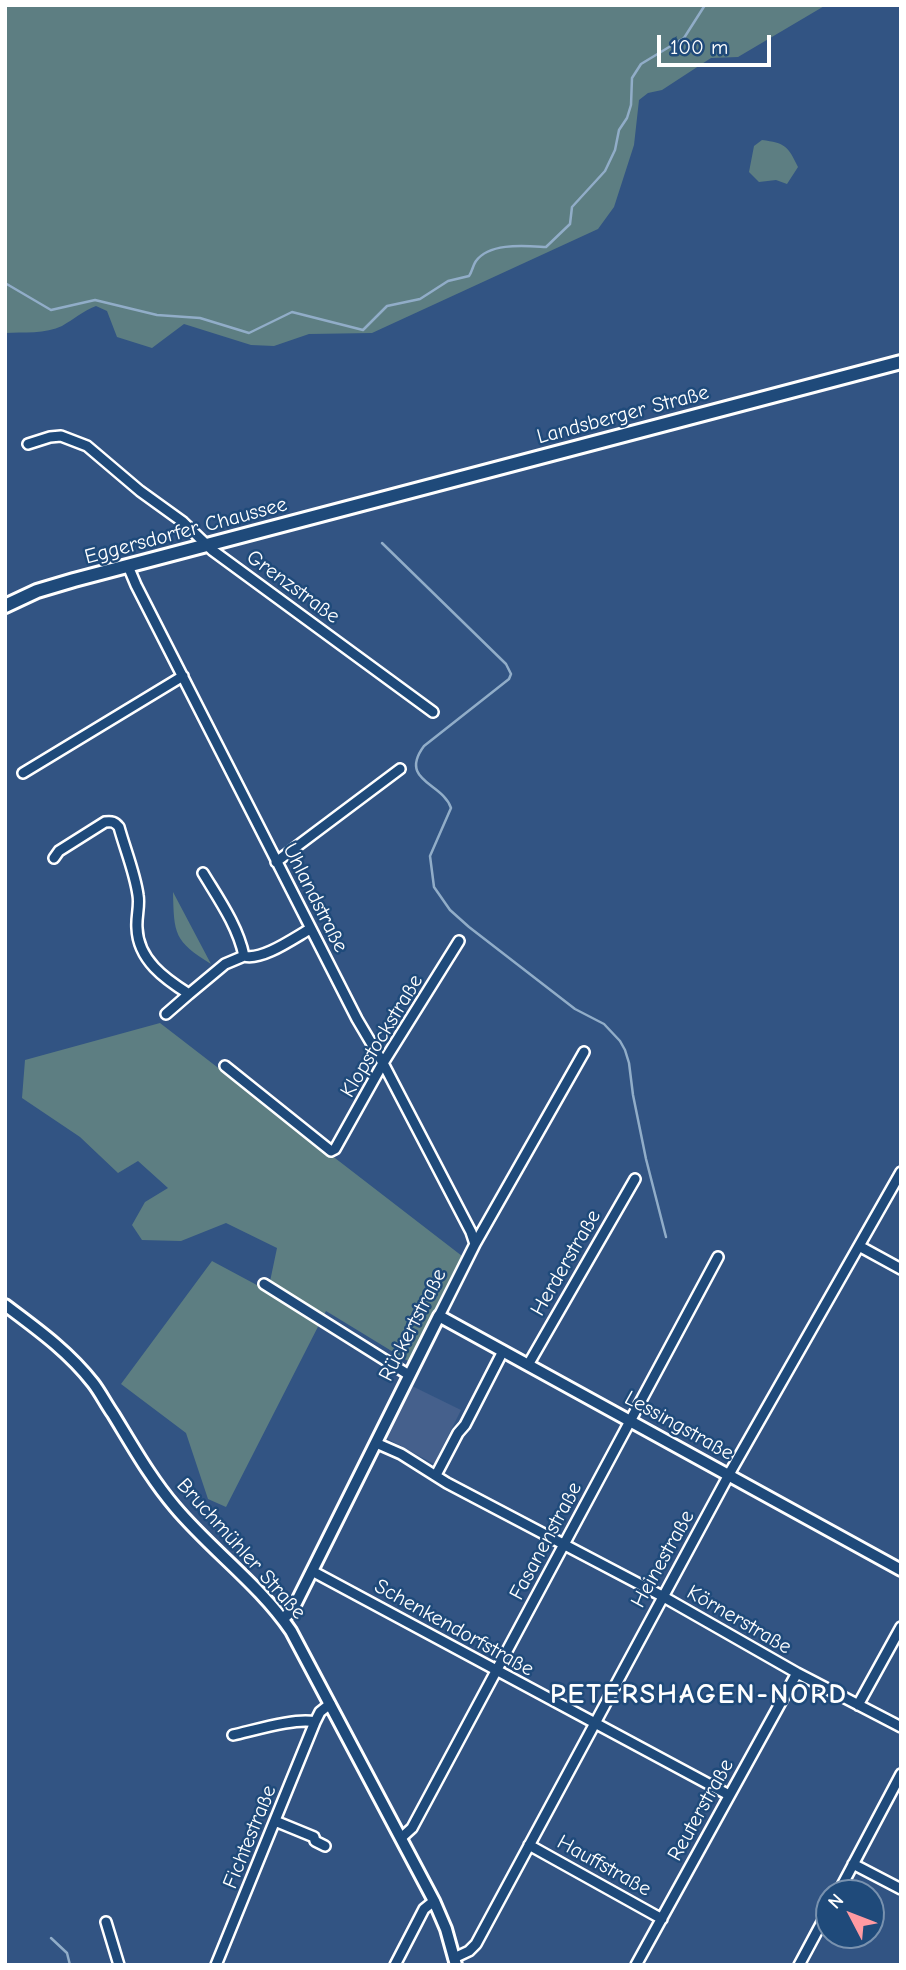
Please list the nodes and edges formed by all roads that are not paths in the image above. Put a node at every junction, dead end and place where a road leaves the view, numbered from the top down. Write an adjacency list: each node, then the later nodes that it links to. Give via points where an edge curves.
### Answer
1 (901, 362): 3 (main road, Landsberger Straße)
2 (28, 444): 4 (street, Grenzstraße, via 61,436 87,446)
3 (356, 506): 4 (main road, Eggersdorfer Chaussee)
4 (207, 545): 5 (main road, Eggersdorfer Chaussee); 8 (street, Grenzstraße)
5 (128, 566): 6 (main road, Eggersdorfer Chaussee, via 61,584); 7 (street, Uhlandstraße)
6 (5, 606)
7 (183, 676): 10 (street); 12 (street, Uhlandstraße)
8 (432, 712)
9 (400, 769): 12 (street)
10 (23, 773)
11 (54, 858): 17 (street, via 59,850 105,822 119,827 138,897 141,946 156,970)
12 (276, 862): 14 (street, Uhlandstraße)
13 (203, 873): 16 (street)
14 (310, 929): 16 (street, via 264,954); 20 (street, Uhlandstraße)
15 (459, 942): 20 (street, Klopstockstraße)
16 (244, 956): 17 (street, via 225,964)
17 (189, 994): 18 (street)
18 (166, 1014)
19 (584, 1052): 24 (street, Rückertstraße)
20 (383, 1063): 21 (street, Klopstockstraße, via 331,1151); 24 (street, Uhlandstraße)
21 (225, 1066)
22 (901, 1172): 25 (street, Heinestraße)
23 (635, 1179): 32 (street, Herderstraße)
24 (475, 1244): 30 (street, Rückertstraße)
25 (859, 1246): 27 (street); 37 (street, Heinestraße)
26 (719, 1257): 34 (street, Fasanenstraße)
27 (901, 1269)
28 (264, 1284): 33 (street)
29 (5, 1306): 42 (street, Bruchmühler Straße, via 49,1338 94,1384 174,1506)
30 (439, 1315): 31 (street, Lessingstraße); 33 (street, Rückertstraße)
31 (503, 1351): 32 (street, Lessingstraße); 36 (street)
32 (528, 1365): 34 (street, Lessingstraße)
33 (409, 1374): 35 (street, Rückertstraße)
34 (630, 1421): 37 (street, Lessingstraße); 38 (street, Fasanenstraße)
35 (376, 1443): 36 (street, Körnerstraße); 40 (street, Rückertstraße)
36 (436, 1475): 38 (street, Körnerstraße)
37 (728, 1476): 39 (street, Lessingstraße); 41 (street, Heinestraße)
38 (564, 1545): 41 (street, Körnerstraße); 44 (street, Fasanenstraße)
39 (901, 1570)
40 (312, 1571): 42 (street, Rückertstraße); 44 (street, Schenkendorfstraße)
41 (662, 1596): 45 (street, Körnerstraße); 49 (street, Heinestraße)
42 (283, 1619): 46 (street, Bruchmühler Straße)
43 (901, 1627): 47 (street)
44 (496, 1672): 49 (street, Schenkendorfstraße); 55 (street, Fasanenstraße, via 412,1828)
45 (797, 1673): 47 (street, Körnerstraße); 53 (street, Reuterstraße)
46 (330, 1704): 48 (street, Fichtestraße); 55 (street, Bruchmühler Straße)
47 (858, 1704): 50 (street, Körnerstraße)
48 (315, 1723): 51 (street, via 292,1722); 54 (street, Fichtestraße)
49 (594, 1724): 53 (street, Schenkendorfstraße); 56 (street, Heinestraße)
50 (901, 1727)
51 (233, 1735)
52 (901, 1774): 58 (street)
53 (729, 1796): 62 (street, Reuterstraße)
54 (275, 1821): 57 (street, via 314,1836); 67 (street, Fichtestraße)
55 (401, 1838): 61 (street, Bruchmühler Straße)
56 (529, 1845): 62 (street, Hauffstraße); 65 (street, Heinestraße, via 476,1944)
57 (325, 1846)
58 (853, 1864): 59 (street); 60 (street)
59 (845, 1879)
60 (901, 1889)
61 (434, 1901): 65 (street, Bruchmühler Straße); 68 (street, via 424,1909)
62 (662, 1919): 69 (street, Reuterstraße)
63 (107, 1922): 66 (street)
64 (815, 1935): 70 (street)
65 (455, 1961)
66 (119, 1965)
67 (216, 1965)
68 (395, 1965)
69 (636, 1965)
70 (799, 1965)

